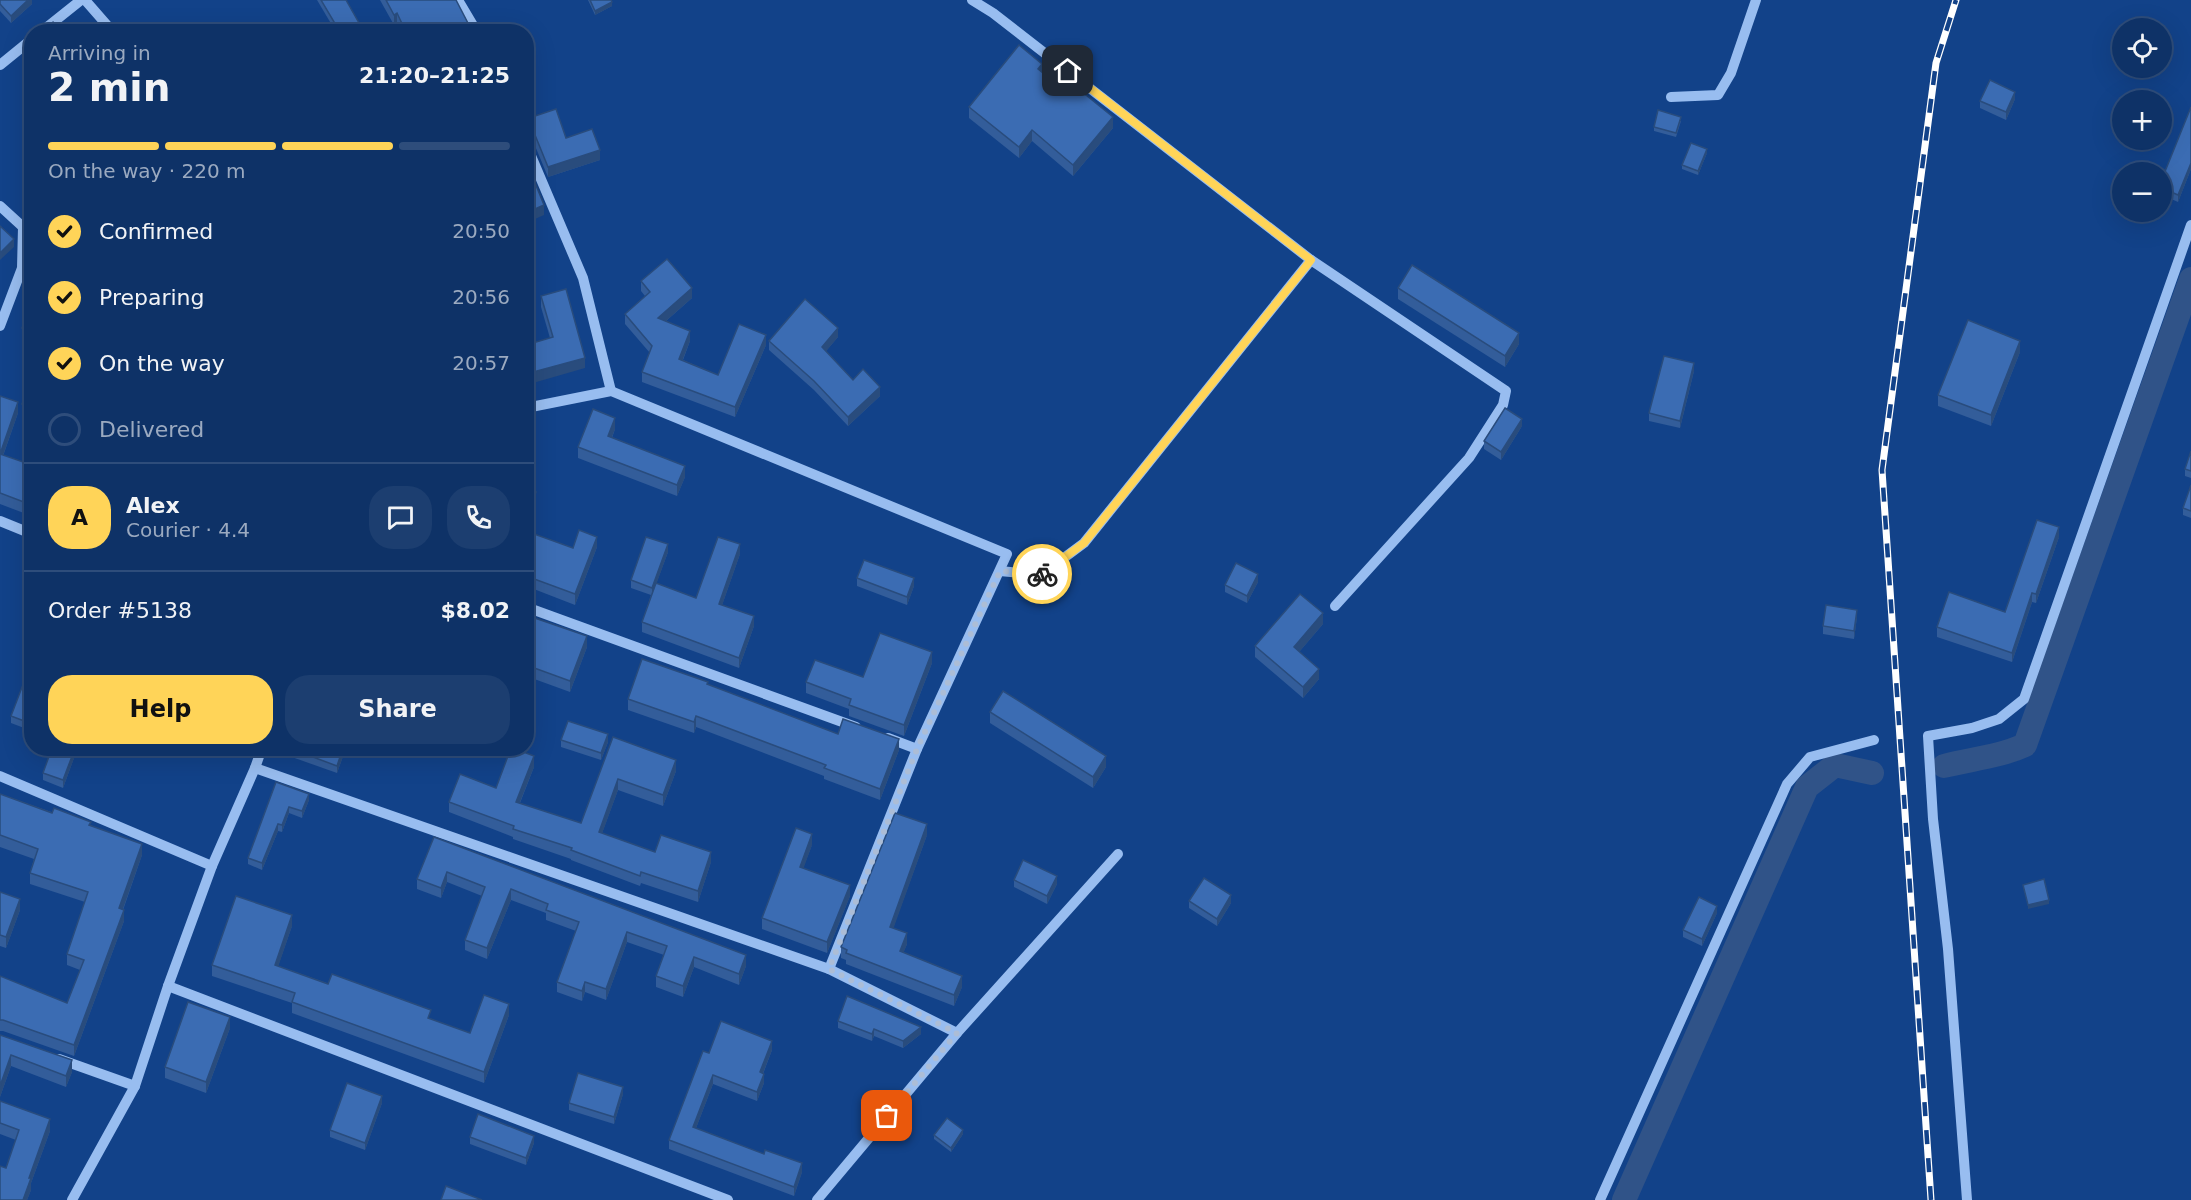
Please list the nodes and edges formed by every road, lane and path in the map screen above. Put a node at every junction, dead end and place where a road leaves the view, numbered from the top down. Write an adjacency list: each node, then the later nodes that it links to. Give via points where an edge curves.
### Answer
1 (81, 0): 6 (street)
2 (85, 0): 7 (street)
3 (458, 0): 8 (street)
4 (972, 0): 16 (street)
5 (1756, 0): 11 (street, via 1731,73 1718,95)
6 (51, 24)
7 (106, 24)
8 (472, 24)
9 (24, 46): 10 (street)
10 (0, 65)
11 (1671, 97)
12 (534, 163): 19 (street, via 583,278)
13 (0, 206): 15 (street, via 23,226)
14 (2191, 225): 42 (street, via 2024,699 1999,719 1928,736)
15 (24, 237)
16 (1311, 260): 23 (street, via 1084,543 1041,575); 24 (street, via 1506,391 1503,405 1469,458)
17 (24, 275): 18 (street)
18 (0, 326)
19 (611, 391): 20 (street); 23 (street, via 1007,555)
20 (534, 406)
21 (0, 521): 22 (street)
22 (24, 531)
23 (1000, 571): 27 (street)
24 (1335, 606)
25 (534, 610): 27 (street)
26 (1874, 740): 41 (street, via 1810,757 1787,784)
27 (917, 749): 33 (street)
28 (259, 756): 29 (street)
29 (255, 768): 32 (street); 33 (street)
30 (0, 776): 32 (street)
31 (1118, 854): 35 (street)
32 (212, 866): 34 (street)
33 (829, 969): 35 (street)
34 (168, 986): 37 (street); 39 (street)
35 (957, 1033): 40 (street)
36 (45, 1054): 37 (street)
37 (135, 1086): 38 (street)
38 (72, 1200)
39 (728, 1200)
40 (817, 1200)
41 (1600, 1200)
42 (1966, 1200)

